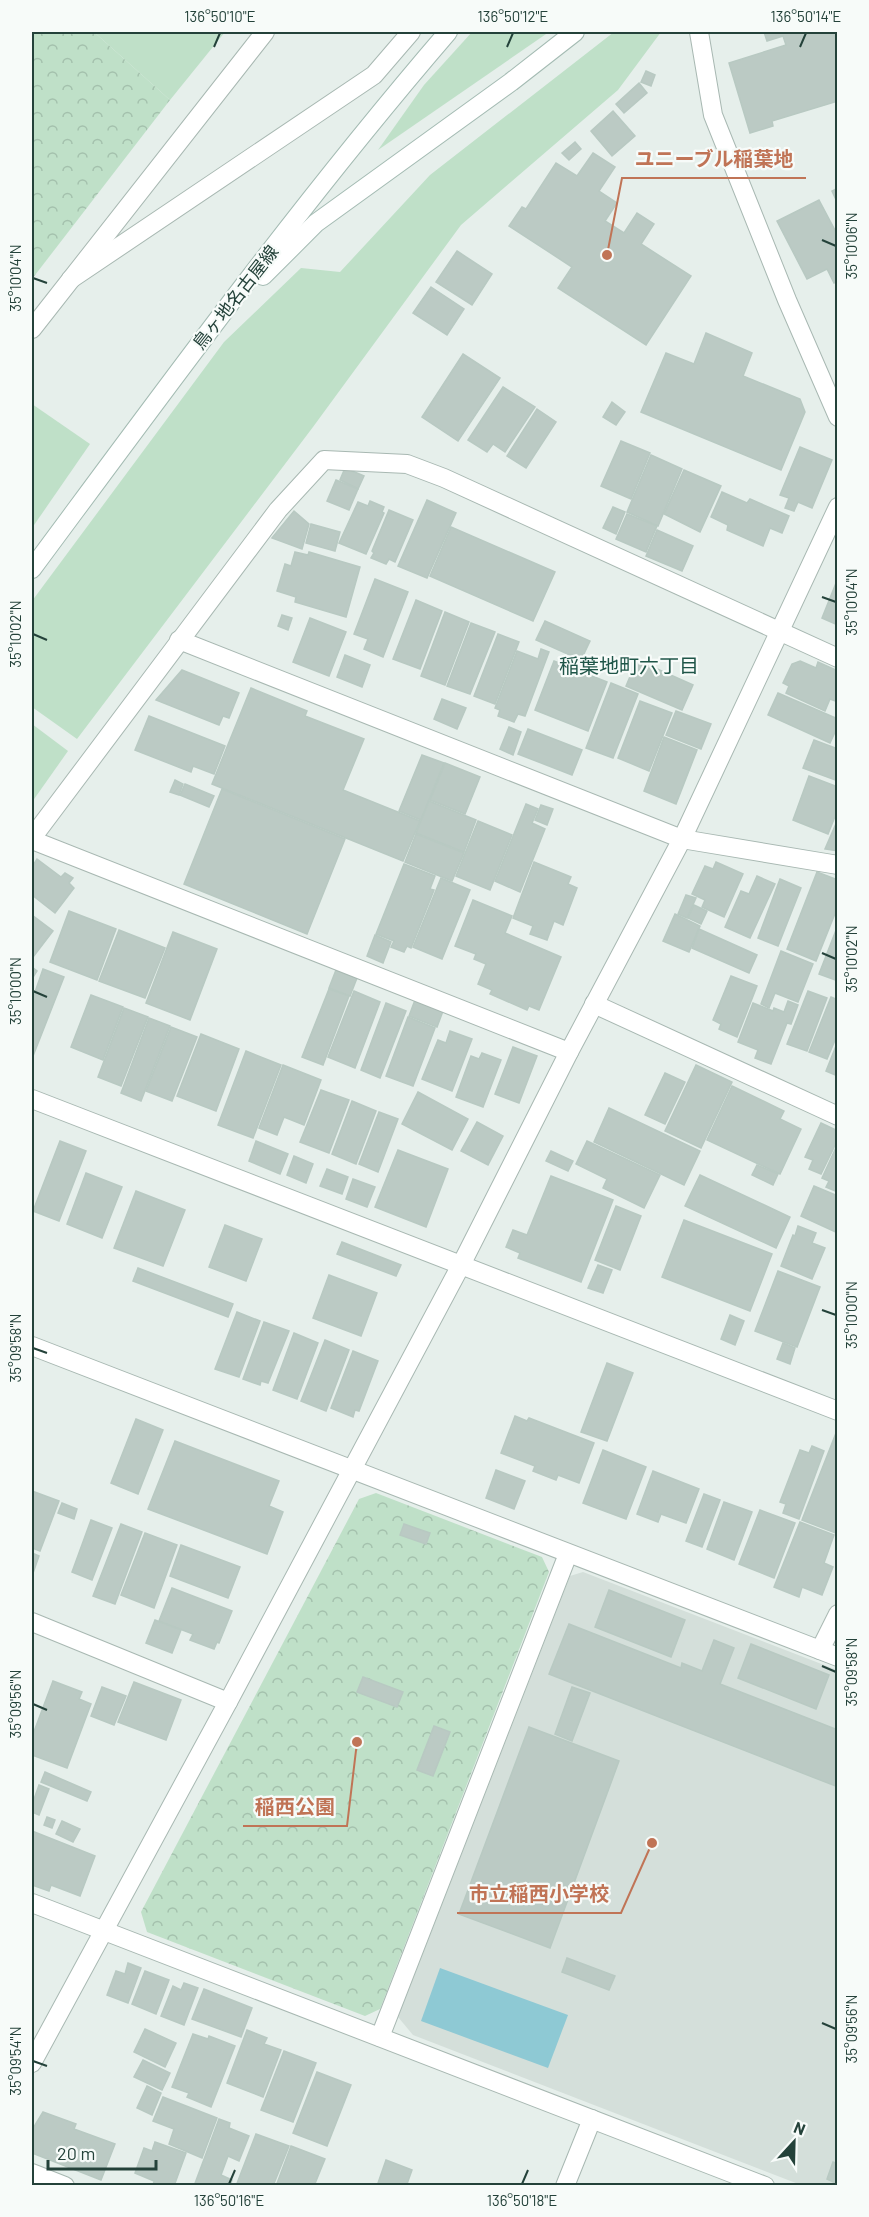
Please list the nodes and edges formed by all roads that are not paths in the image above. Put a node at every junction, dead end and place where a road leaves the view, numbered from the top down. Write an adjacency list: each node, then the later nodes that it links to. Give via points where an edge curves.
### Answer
1 (265, 32): 7 (street)
2 (448, 32): 6 (street, 鳥ヶ地名古屋線)
3 (575, 32): 9 (street, via 316,223)
4 (699, 32): 10 (street, via 713,115)
5 (408, 35): 6 (street); 7 (street, via 374,75)
6 (426, 57): 9 (street, 鳥ヶ地名古屋線)
7 (70, 279): 8 (street)
8 (32, 329)
9 (208, 331): 12 (street, 鳥ヶ地名古屋線)
10 (837, 417)
11 (837, 507): 13 (street)
12 (32, 569)
13 (778, 631): 14 (street, via 407,464 324,460 278,510); 15 (street); 16 (street)
14 (179, 640): 16 (street); 17 (street)
15 (837, 658)
16 (682, 838): 18 (street); 19 (street)
17 (32, 839): 20 (street)
18 (837, 865)
19 (594, 1005): 20 (street); 22 (street)
20 (569, 1052): 23 (street)
21 (32, 1099): 23 (street)
22 (837, 1116)
23 (461, 1265): 25 (street); 26 (street)
24 (32, 1346): 26 (street)
25 (837, 1411)
26 (351, 1470): 27 (street); 32 (street)
27 (568, 1554): 30 (street); 35 (street)
28 (837, 1614): 30 (street)
29 (32, 1622): 32 (street)
30 (820, 1650): 31 (street)
31 (837, 1657)
32 (228, 1702): 34 (street)
33 (32, 1903): 34 (street)
34 (103, 1931): 35 (street); 36 (street)
35 (380, 2037): 37 (street)
36 (32, 2063)
37 (592, 2119): 40 (street); 41 (street)
38 (32, 2173): 39 (street)
39 (64, 2186)
40 (565, 2186)
41 (765, 2186)

